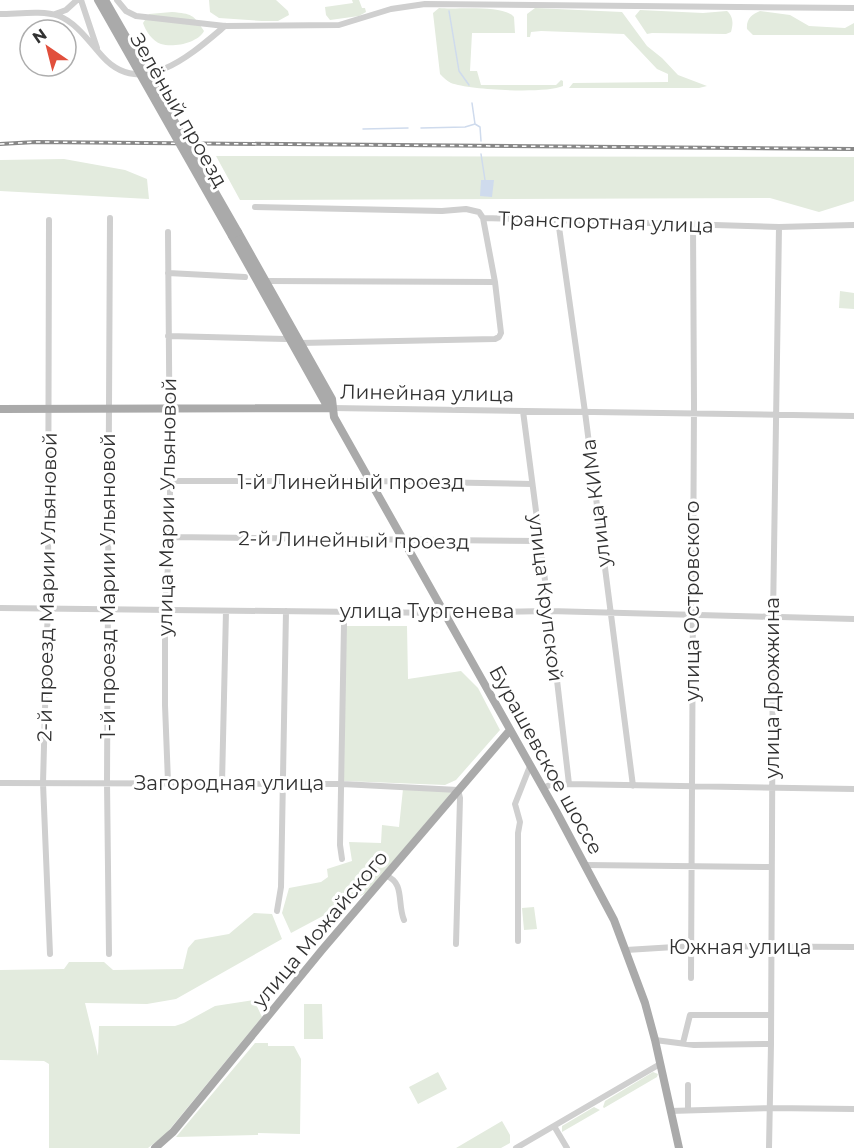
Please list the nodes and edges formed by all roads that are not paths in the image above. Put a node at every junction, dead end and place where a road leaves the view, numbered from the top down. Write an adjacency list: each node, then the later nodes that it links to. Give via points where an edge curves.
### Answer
1 (76, 0): 8 (street, via 64,11)
2 (81, 0): 12 (street)
3 (98, 0): 22 (main road, Зелёный проезд, bridge)
4 (105, 0): 22 (main road, Зелёный проезд, bridge)
5 (117, 0): 9 (street, via 136,16)
6 (854, 8): 10 (street, via 425,4 391,9 339,25)
7 (0, 14): 8 (street)
8 (49, 14): 12 (street, via 71,23)
9 (202, 24): 10 (street); 11 (street, via 207,34)
10 (225, 26): 11 (street)
11 (203, 44): 12 (street, via 173,65 141,74 118,70)
12 (99, 52)
13 (255, 207): 15 (street, Транспортная улица, via 466,209 479,212)
14 (110, 218): 33 (street, 1-й проезд Марии Ульяновой)
15 (483, 218): 17 (street, Транспортная улица); 26 (street)
16 (49, 220): 32 (street, 2-й проезд Марии Ульяновой)
17 (558, 220): 18 (street, Транспортная улица); 36 (street, улица КИМа)
18 (693, 223): 20 (street, Транспортная улица); 37 (street, улица Островского)
19 (854, 225): 20 (street, Транспортная улица)
20 (779, 228): 38 (street, улица Дрожжина)
21 (168, 232): 23 (street, улица Марии Ульяновой)
22 (235, 234): 25 (main road, Бурашевское шоссе); 28 (main road, Бурашевское шоссе)
23 (168, 273): 24 (street); 27 (street, улица Марии Ульяновой)
24 (245, 277)
25 (266, 281): 26 (street); 29 (main road, Бурашевское шоссе)
26 (495, 282): 29 (street, via 501,333 495,339)
27 (168, 336): 28 (street); 34 (street, улица Марии Ульяновой)
28 (289, 338): 30 (main road, Бурашевское шоссе, via 326,404)
29 (300, 343): 30 (main road, Бурашевское шоссе, via 332,399)
30 (332, 408): 34 (main road, Линейная улица); 35 (street, Линейная улица); 41 (main road, Бурашевское шоссе)
31 (0, 409): 32 (main road, Линейная улица)
32 (49, 409): 33 (main road, Линейная улица); 47 (street, 2-й проезд Марии Ульяновой)
33 (109, 409): 34 (main road, Линейная улица); 48 (street, 1-й проезд Марии Ульяновой)
34 (170, 409): 40 (street, улица Марии Ульяновой)
35 (523, 411): 36 (street, Линейная улица); 42 (street, улица Крупской)
36 (585, 412): 37 (street, Линейная улица); 53 (street, улица КИМа)
37 (694, 414): 38 (street, Линейная улица); 55 (street, улица Островского)
38 (776, 415): 39 (street, Линейная улица); 56 (street, улица Дрожжина)
39 (854, 416)
40 (171, 481): 41 (street, 1-й Линейный проезд); 43 (street, улица Марии Ульяновой)
41 (371, 481): 42 (street, 1-й Линейный проезд); 44 (main road, Бурашевское шоссе)
42 (532, 484): 45 (street, улица Крупской)
43 (170, 537): 44 (street, 2-й Линейный проезд); 49 (street, улица Марии Ульяновой)
44 (404, 541): 45 (street, 2-й Линейный проезд); 54 (main road, Бурашевское шоссе)
45 (539, 541): 52 (street, улица Крупской)
46 (0, 608): 47 (street, улица Тургенева)
47 (48, 609): 48 (street, улица Тургенева); 64 (street, 2-й проезд Марии Ульяновой)
48 (108, 609): 49 (street, улица Тургенева); 61 (street, 1-й проезд Марии Ульяновой)
49 (165, 610): 50 (street, улица Тургенева); 62 (street, улица Марии Ульяновой)
50 (226, 610): 51 (street, улица Тургенева); 65 (street)
51 (286, 611): 54 (street, улица Тургенева); 66 (street)
52 (549, 611): 53 (street, улица Тургенева); 54 (street, улица Тургенева); 68 (street, улица Крупской)
53 (610, 612): 55 (street, улица Тургенева); 69 (street, улица КИМа)
54 (444, 613): 59 (main road, Бурашевское шоссе)
55 (692, 615): 56 (street, улица Тургенева); 70 (street, улица Островского)
56 (773, 617): 57 (street, улица Тургенева); 72 (street, улица Дрожжина)
57 (854, 619)
58 (344, 624): 67 (street)
59 (510, 730): 60 (main road, Бурашевское шоссе); 74 (main road, улица Можайского)
60 (530, 766): 71 (main road, Бурашевское шоссе); 82 (street, via 515,804 520,822)
61 (107, 782): 62 (street, Загородная улица); 64 (street, Загородная улица); 89 (street, 1-й проезд Марии Ульяновой)
62 (168, 782): 65 (street, Загородная улица)
63 (0, 783): 64 (street, Загородная улица)
64 (44, 783): 88 (street, 2-й проезд Марии Ульяновой)
65 (222, 783): 66 (street, Загородная улица)
66 (283, 783): 67 (street, Загородная улица); 80 (street)
67 (342, 784): 74 (street, Загородная улица); 75 (street)
68 (569, 784): 69 (street); 71 (street)
69 (633, 786): 70 (street)
70 (691, 787): 72 (street); 77 (street, улица Островского)
71 (543, 788): 76 (main road, Бурашевское шоссе)
72 (771, 788): 73 (street); 78 (street, улица Дрожжина)
73 (854, 789)
74 (458, 790): 79 (main road, улица Можайского); 83 (street)
75 (342, 859)
76 (585, 865): 77 (street); 87 (main road, Бурашевское шоссе)
77 (690, 866): 78 (street); 84 (street, улица Островского)
78 (771, 867): 85 (street, улица Дрожжина)
79 (390, 877): 81 (street, via 399,886); 102 (main road, улица Можайского, via 322,950 173,1132)
80 (277, 911)
81 (404, 920)
82 (518, 941)
83 (456, 944)
84 (691, 946): 85 (street, Южная улица); 87 (street, Южная улица); 90 (street, улица Островского)
85 (772, 947): 86 (street, Южная улица); 91 (street, улица Дрожжина)
86 (854, 947)
87 (626, 950): 92 (main road, Бурашевское шоссе)
88 (50, 954)
89 (109, 954)
90 (690, 978)
91 (771, 1015): 93 (street, via 690,1015); 94 (street, улица Дрожжина)
92 (655, 1040): 93 (street); 95 (main road, Бурашевское шоссе)
93 (684, 1043): 94 (street)
94 (771, 1044): 97 (street, улица Дрожжина)
95 (660, 1064): 100 (main road, Бурашевское шоссе); 101 (street)
96 (688, 1085): 99 (street)
97 (771, 1108): 98 (street); 99 (street); 106 (street, улица Дрожжина)
98 (854, 1109)
99 (688, 1110): 100 (street)
100 (670, 1111): 105 (main road, Бурашевское шоссе)
101 (554, 1126): 103 (street); 104 (street)
102 (154, 1148)
103 (516, 1148)
104 (567, 1148)
105 (679, 1148)
106 (769, 1148)

